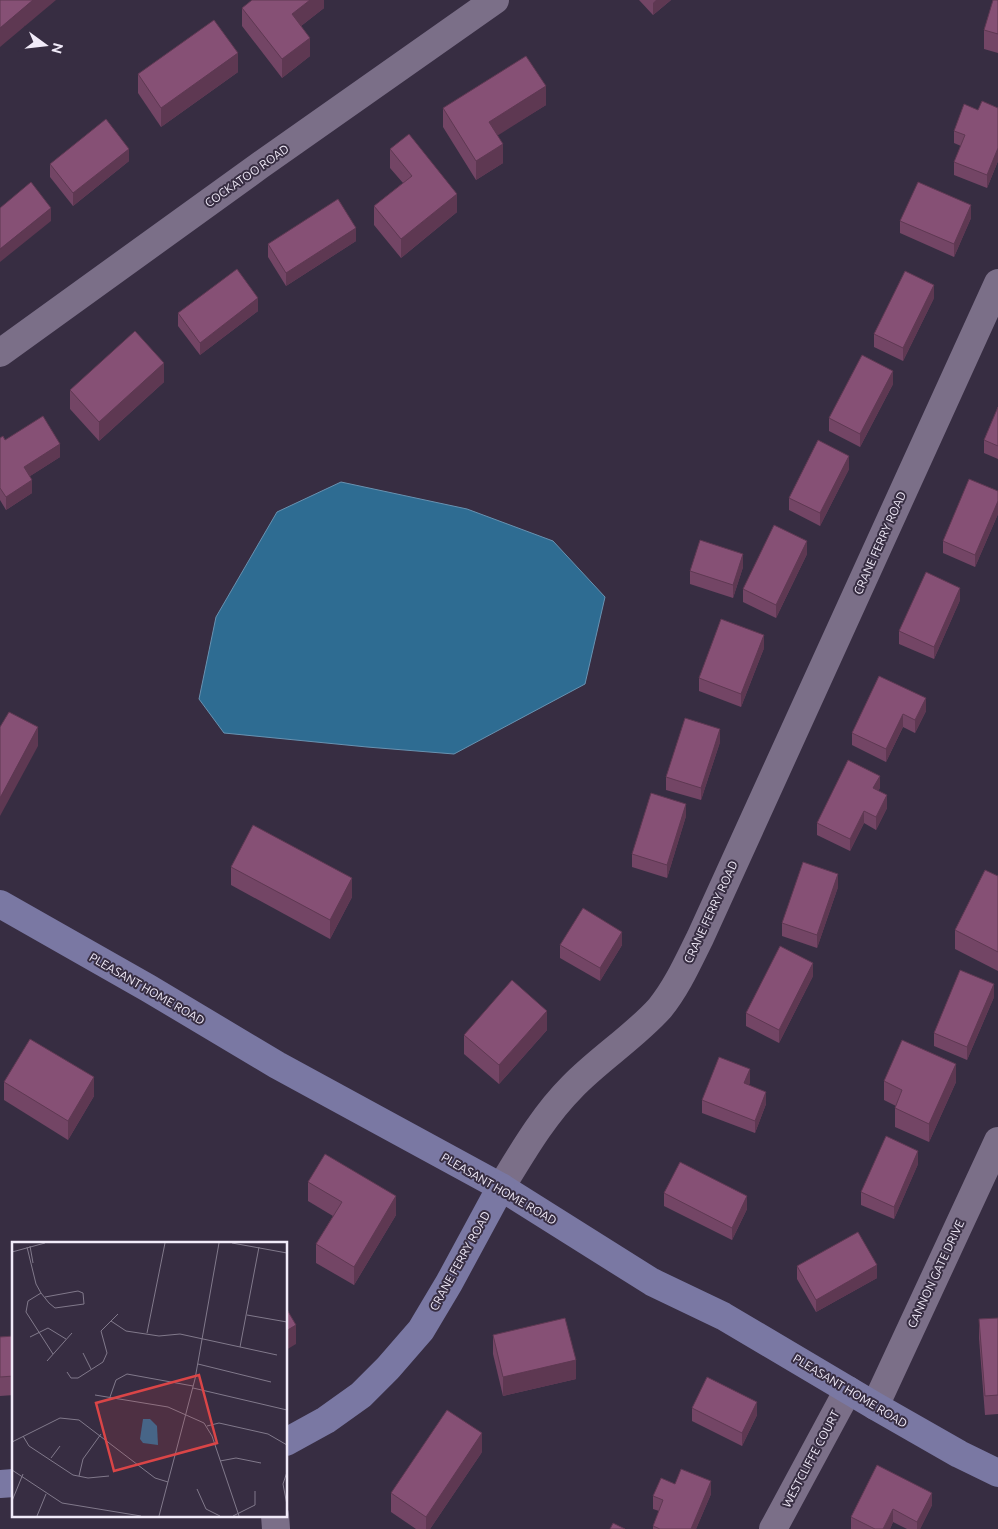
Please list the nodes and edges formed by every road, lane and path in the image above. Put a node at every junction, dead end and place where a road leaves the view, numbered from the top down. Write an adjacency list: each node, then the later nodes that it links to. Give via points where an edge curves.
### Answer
1 (495, 0): 3 (street, COCKATOO ROAD)
2 (998, 283): 6 (street, CRANE FERRY ROAD, via 678,982 660,1008 572,1088 551,1112)
3 (0, 353)
4 (0, 904): 6 (main road, PLEASANT HOME ROAD, via 277,1065)
5 (998, 1141): 8 (street, CANNON GATE DRIVE)
6 (501, 1187): 7 (main road, PLEASANT HOME ROAD, via 652,1282 723,1316); 9 (main road, CRANE FERRY ROAD, via 421,1330 361,1395 326,1420)
7 (848, 1390): 8 (main road, PLEASANT HOME ROAD); 13 (street, WESTCLIFFE COURT)
8 (875, 1406): 10 (main road, PLEASANT HOME ROAD)
9 (288, 1441)
10 (998, 1474)
11 (275, 1516): 12 (street)
12 (276, 1529)
13 (773, 1529)

